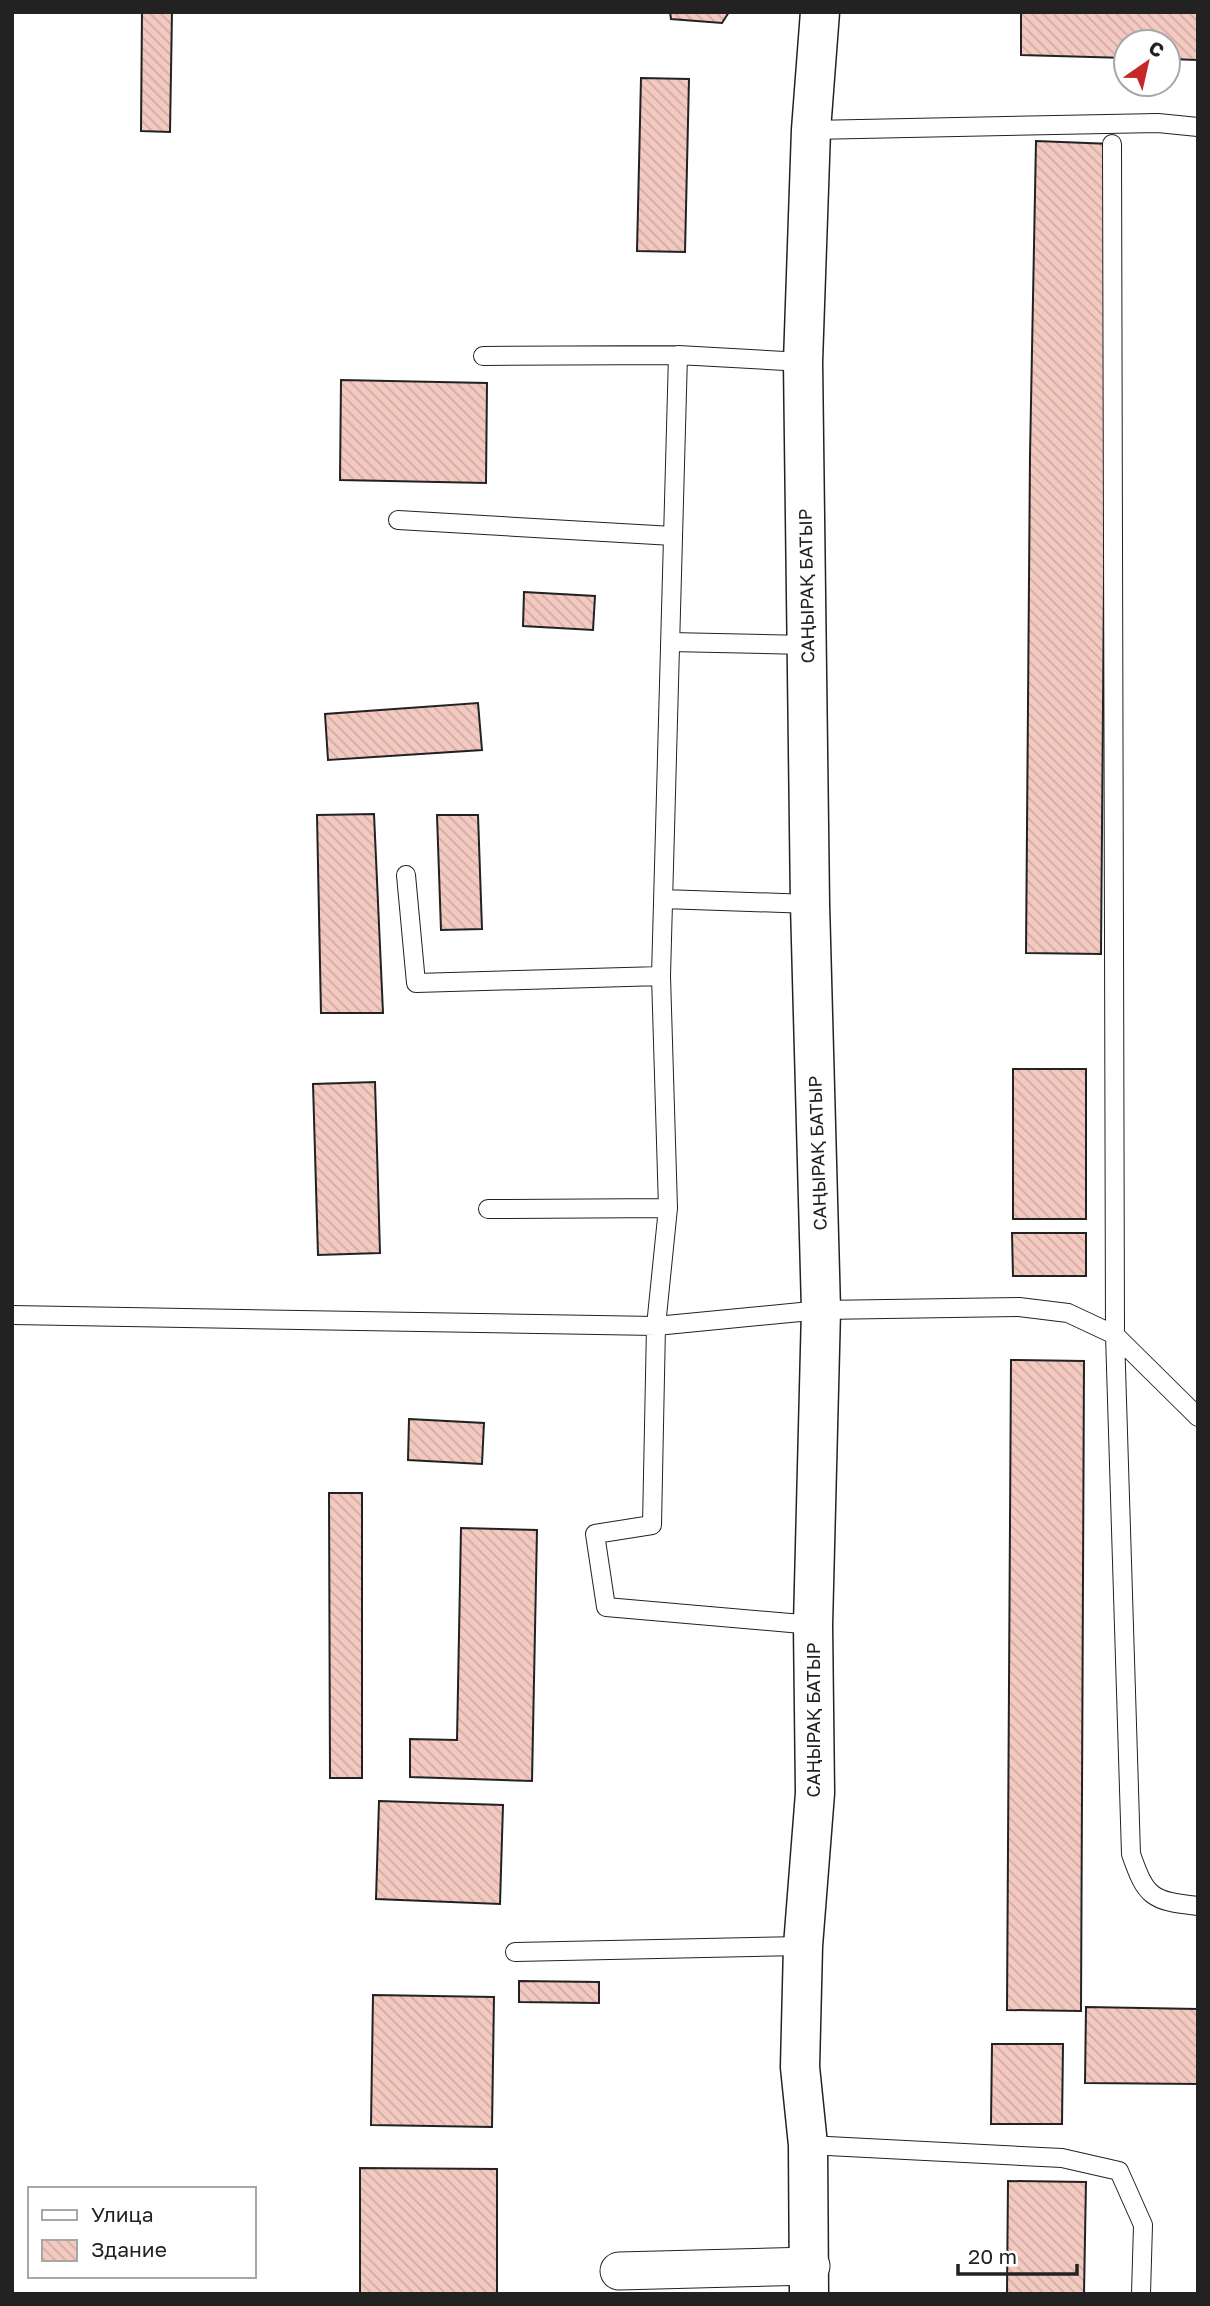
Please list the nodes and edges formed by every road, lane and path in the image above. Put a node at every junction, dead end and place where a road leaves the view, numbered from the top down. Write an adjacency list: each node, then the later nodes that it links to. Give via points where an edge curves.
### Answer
1 (820, 12): 3 (street, САҢЫРАҚ БАТЫР)
2 (1198, 127): 3 (lane, via 1157,123)
3 (811, 130): 7 (street, САҢЫРАҚ БАТЫР)
4 (1112, 144): 21 (lane)
5 (678, 355): 6 (lane); 7 (lane); 9 (lane)
6 (483, 356)
7 (803, 362): 11 (street, САҢЫРАҚ БАТЫР)
8 (398, 520): 9 (lane)
9 (673, 536): 10 (lane)
10 (670, 642): 11 (lane); 13 (lane)
11 (807, 645): 14 (street, САҢЫРАҚ БАТЫР)
12 (406, 875): 15 (lane, via 416,983)
13 (663, 900): 14 (lane); 15 (lane)
14 (810, 904): 18 (street, САҢЫРАҚ БАТЫР)
15 (661, 976): 16 (lane)
16 (668, 1208): 17 (lane); 20 (lane)
17 (488, 1209)
18 (821, 1310): 20 (lane); 21 (lane, via 1019,1307 1068,1313); 23 (street, САҢЫРАҚ БАТЫР)
19 (12, 1315): 20 (lane)
20 (656, 1326): 23 (lane, via 652,1525 595,1534 606,1607)
21 (1115, 1335): 22 (lane); 24 (lane, via 1130,1854 1143,1888 1167,1903)
22 (1198, 1417)
23 (813, 1625): 25 (street, САҢЫРАҚ БАТЫР, via 815,1793)
24 (1198, 1906)
25 (803, 1946): 26 (lane); 27 (street, САҢЫРАҚ БАТЫР, via 800,2067)
26 (515, 1952)
27 (808, 2145): 29 (street, САҢЫРАҚ БАТЫР); 30 (lane, via 1062,2158 1119,2171 1143,2225)
28 (619, 2271): 29 (street)
29 (810, 2280)
30 (1141, 2294)

